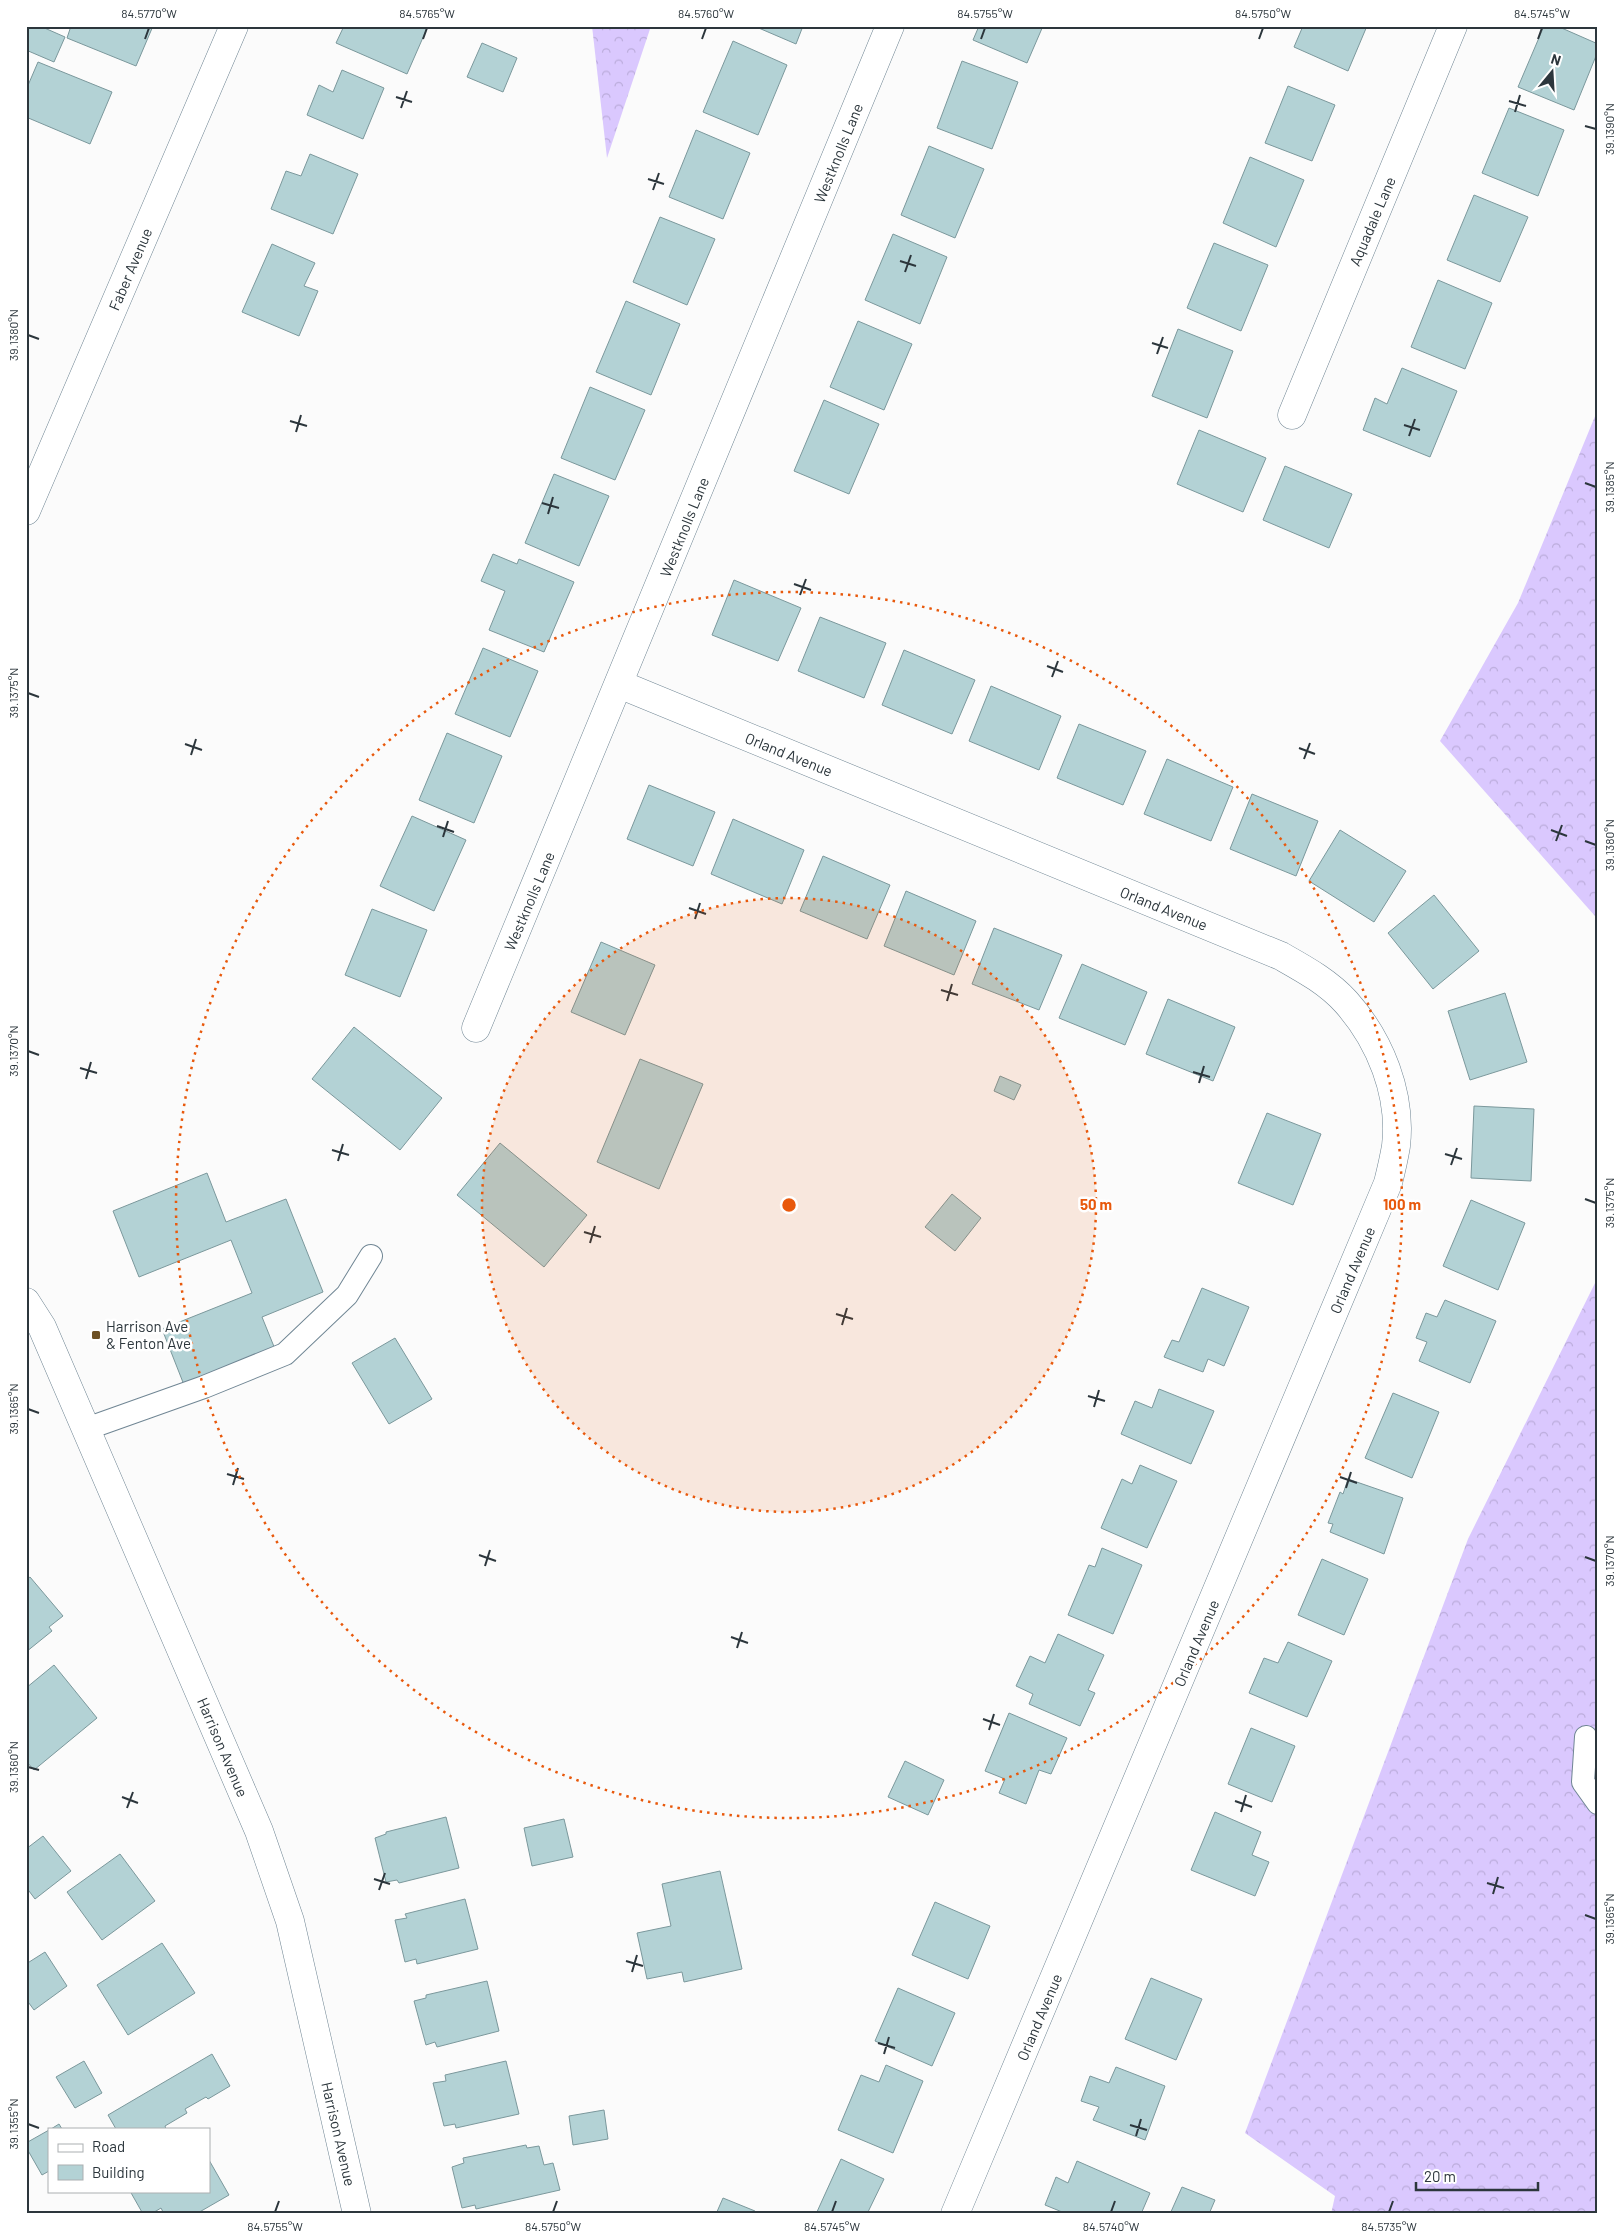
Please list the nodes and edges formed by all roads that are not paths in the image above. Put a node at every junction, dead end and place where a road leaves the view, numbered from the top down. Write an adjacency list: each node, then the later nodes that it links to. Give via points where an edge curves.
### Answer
1 (234, 26): 5 (street, Faber Avenue)
2 (890, 26): 6 (street, Westknolls Lane)
3 (1453, 26): 4 (street, Aquadale Lane)
4 (1292, 415)
5 (26, 511)
6 (619, 684): 7 (street, Westknolls Lane); 15 (street, Orland Avenue, via 1281,956 1315,976 1346,1001 1369,1032 1386,1067 1395,1105 1396,1145 1388,1183)
7 (476, 1028)
8 (371, 1256): 11 (lane, via 347,1295 286,1354 204,1388)
9 (26, 1302): 10 (street, Harrison Avenue)
10 (34, 1332): 11 (street, Harrison Avenue)
11 (86, 1429): 14 (street, Harrison Avenue, via 262,1840 290,1921)
12 (1586, 1737): 13 (lane, via 1583,1782)
13 (1598, 1803)
14 (357, 2214)
15 (955, 2214)

